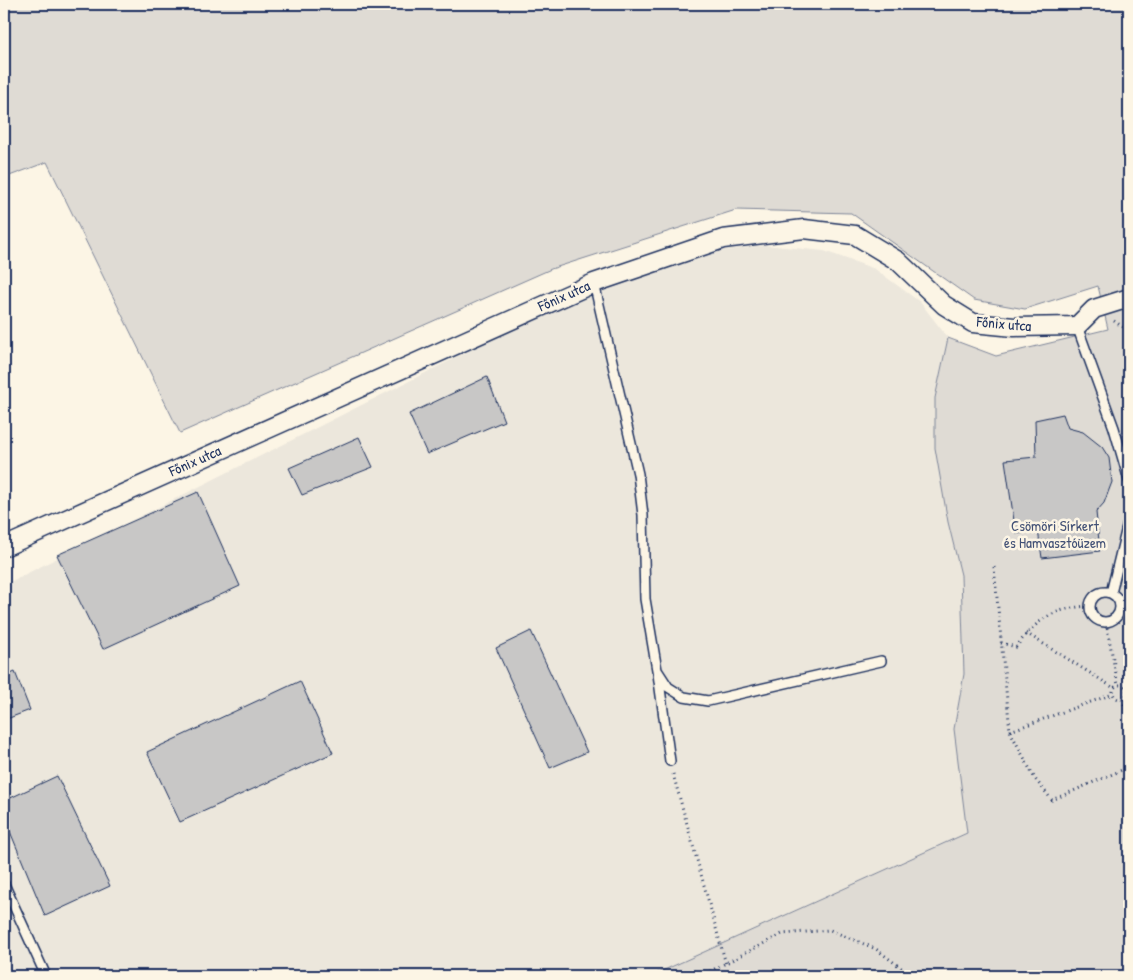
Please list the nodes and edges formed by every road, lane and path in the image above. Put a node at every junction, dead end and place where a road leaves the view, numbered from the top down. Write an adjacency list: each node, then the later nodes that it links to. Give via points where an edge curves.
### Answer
1 (594, 283): 3 (street, Főnix utca, via 723,240 804,229 855,235 898,261 944,305 973,323 1014,328); 6 (street, Főnix utca); 15 (lane, via 638,474 646,599)
2 (1129, 298): 3 (street, via 1094,309)
3 (1078, 326): 4 (lane)
4 (1129, 480)
5 (1129, 518): 8 (lane)
6 (4, 547)
7 (994, 567): 13 (path)
8 (1112, 594): 9 (lane); 10 (lane, via 1102,592 1093,597)
9 (1125, 605): 11 (lane, via 1114,620)
10 (1089, 606): 11 (lane, via 1097,621); 12 (path, via 1068,607 1054,612)
11 (1106, 623): 16 (path)
12 (1026, 633): 13 (path, via 1016,646); 17 (path)
13 (1001, 643): 22 (path)
14 (882, 661): 15 (lane, via 708,701 684,697 668,687)
15 (657, 670): 23 (lane)
16 (1118, 685): 17 (path); 18 (path)
17 (1114, 688): 19 (path)
18 (1128, 688): 20 (path)
19 (1113, 694): 20 (path); 22 (path)
20 (1122, 699): 21 (path)
21 (1129, 717)
22 (1010, 731): 24 (path, via 1035,779 1052,800)
23 (670, 761): 26 (path)
24 (1129, 767)
25 (4, 884): 27 (lane)
26 (726, 964): 28 (path); 29 (path, via 782,934 830,930 876,950)
27 (46, 976)
28 (701, 976)
29 (912, 976)

